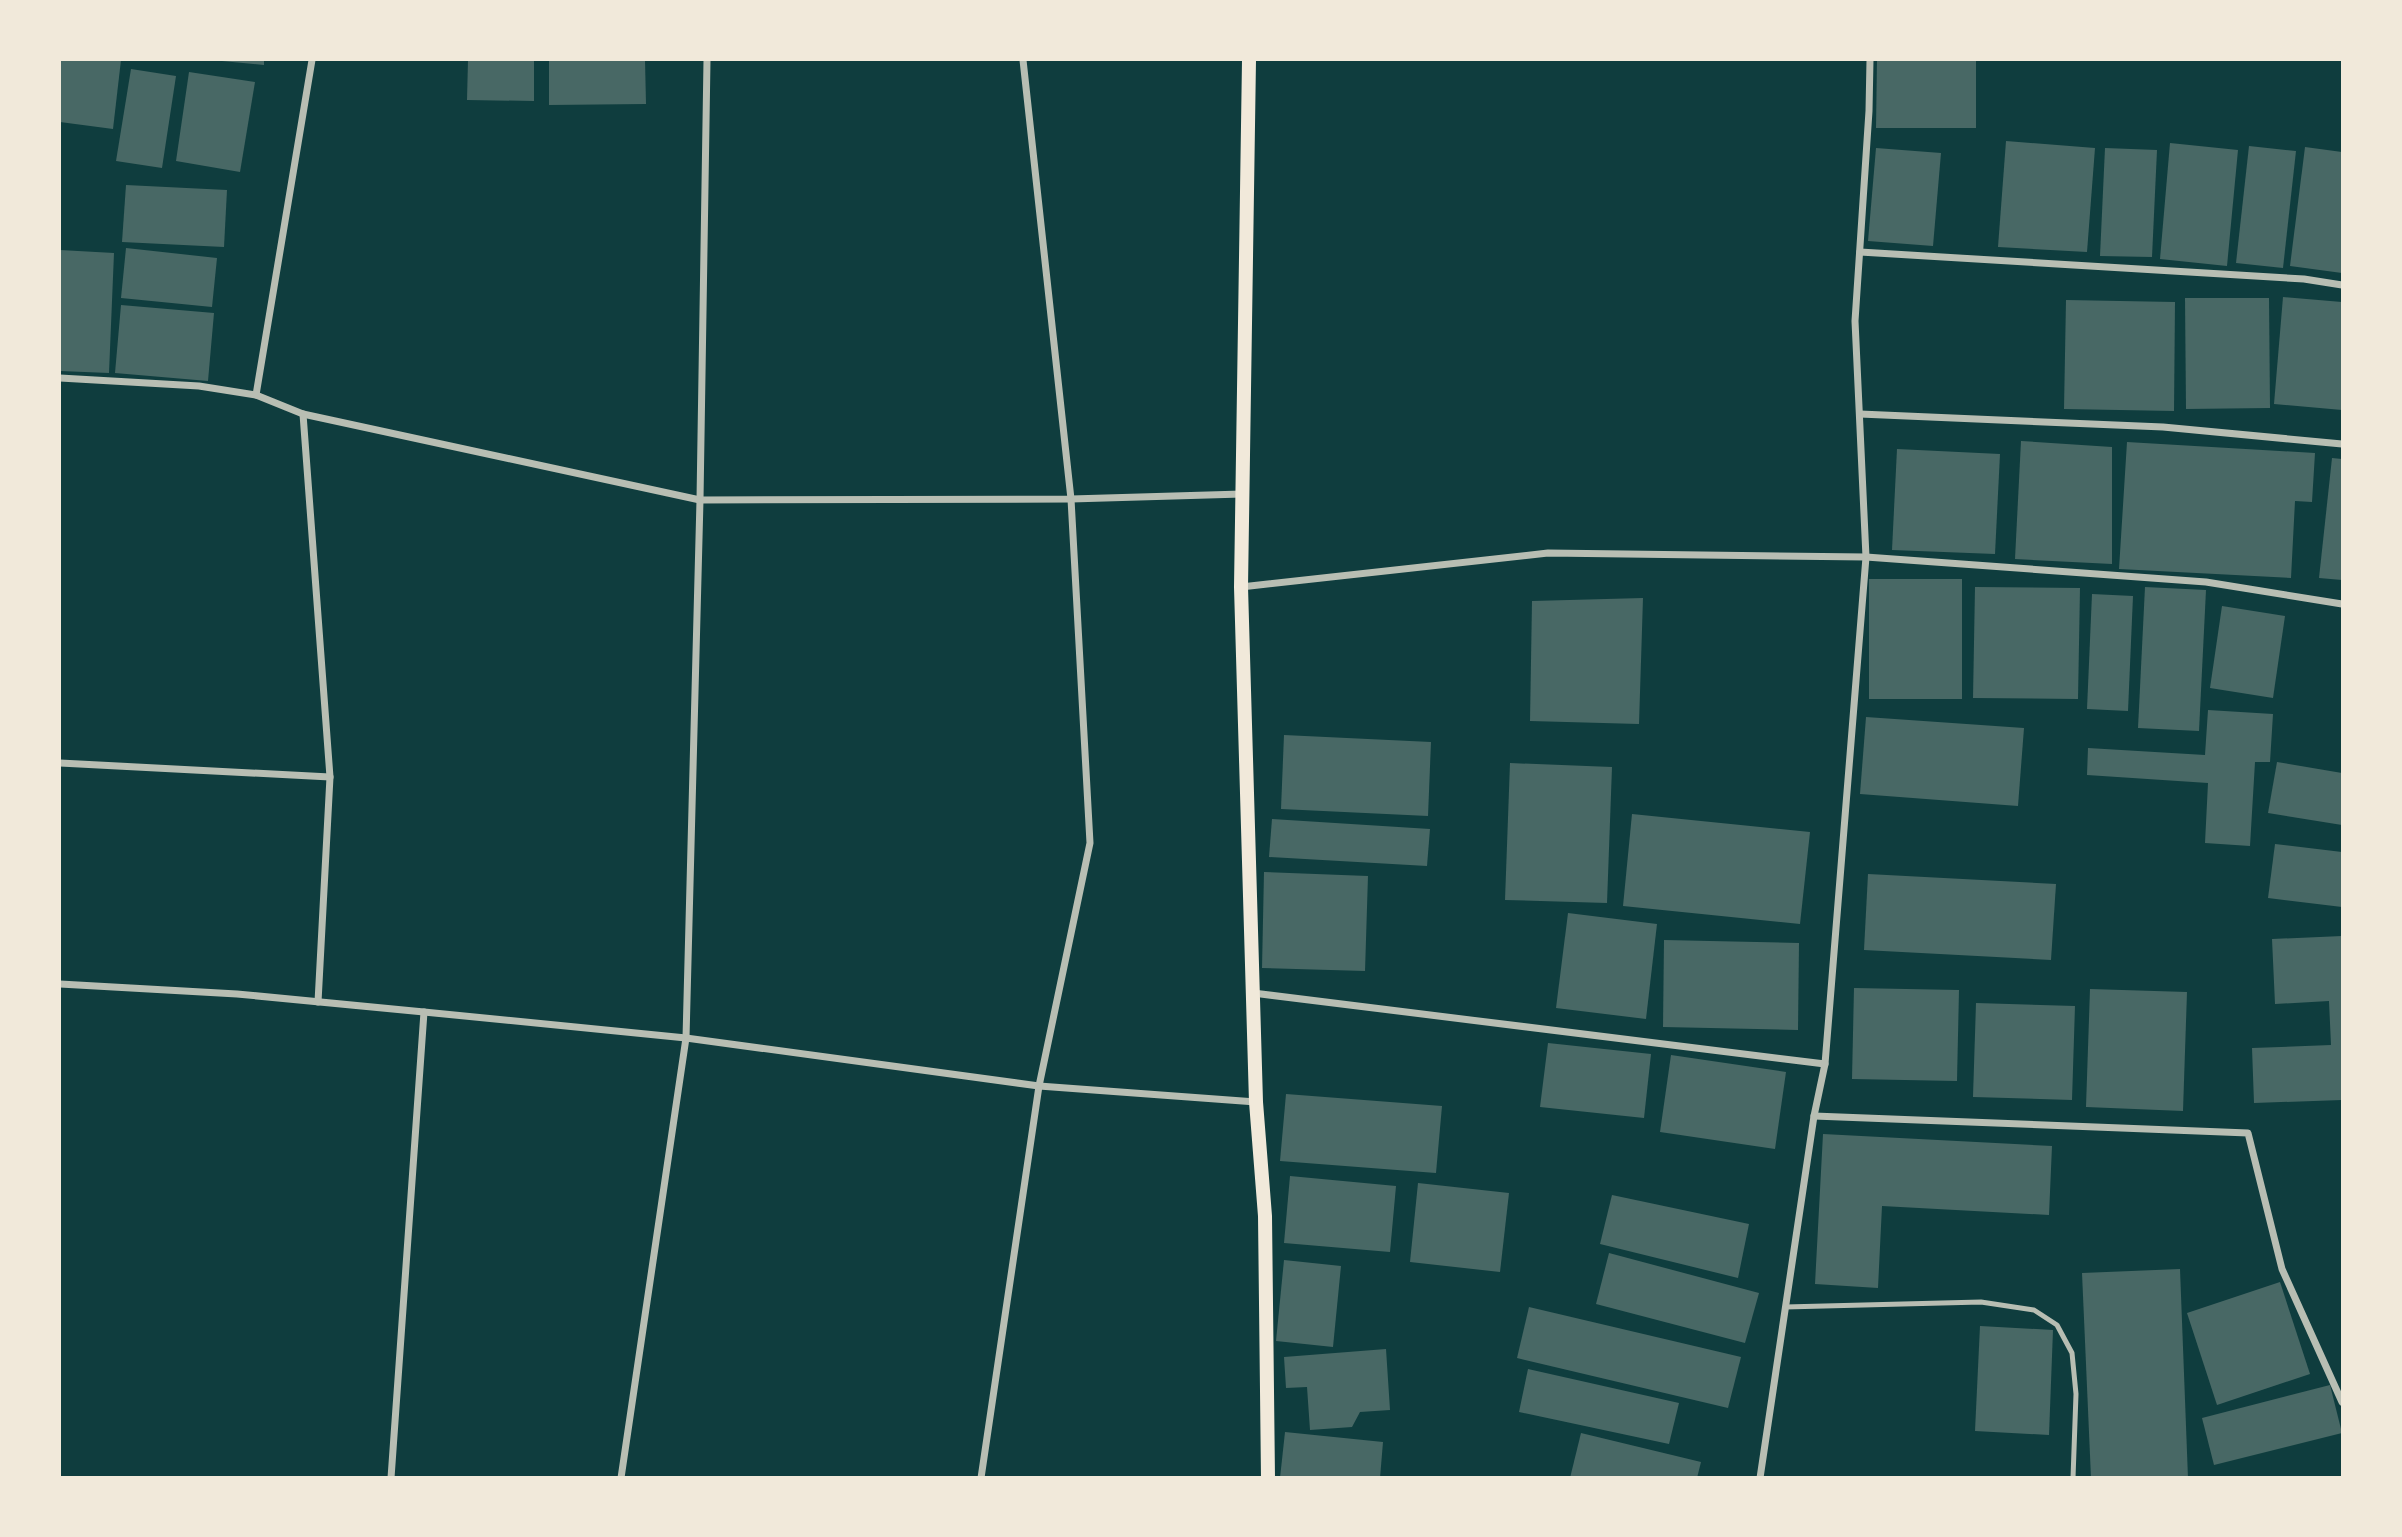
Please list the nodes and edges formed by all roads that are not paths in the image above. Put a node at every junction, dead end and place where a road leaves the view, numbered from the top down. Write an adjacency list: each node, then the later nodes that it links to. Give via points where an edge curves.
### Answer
1 (312, 60): 9 (street)
2 (707, 60): 15 (street)
3 (1023, 60): 14 (street)
4 (1248, 60): 13 (main road)
5 (1870, 60): 6 (street)
6 (1860, 252): 7 (street); 11 (street, via 1856,321)
7 (2343, 285)
8 (60, 378): 9 (street, via 199,386)
9 (256, 395): 10 (street)
10 (303, 414): 15 (street); 20 (street)
11 (1860, 414): 12 (street, via 2163,427); 16 (street)
12 (2343, 444)
13 (1242, 494): 14 (street); 17 (main road)
14 (1071, 499): 15 (street); 27 (street, via 1090,844)
15 (699, 500): 25 (street)
16 (1866, 557): 17 (street, via 1548,553); 18 (street, via 2206,582); 26 (street)
17 (1241, 587): 22 (main road)
18 (2343, 604)
19 (60, 763): 20 (street)
20 (330, 777): 23 (street)
21 (60, 984): 23 (street)
22 (1253, 993): 26 (street); 28 (main road)
23 (318, 1002): 24 (street)
24 (424, 1012): 25 (street); 32 (street)
25 (686, 1038): 27 (street); 33 (street)
26 (1825, 1064): 29 (street)
27 (1039, 1086): 28 (street); 34 (street)
28 (1256, 1102): 35 (main road, via 1265,1216)
29 (1814, 1116): 30 (street); 31 (street, via 2248,1133 2282,1269)
30 (1785, 1307): 36 (street); 37 (lane, via 1981,1301 2034,1310 2057,1325 2072,1353 2076,1394)
31 (2343, 1402)
32 (391, 1478)
33 (621, 1478)
34 (981, 1478)
35 (1268, 1478)
36 (1760, 1478)
37 (2073, 1478)

